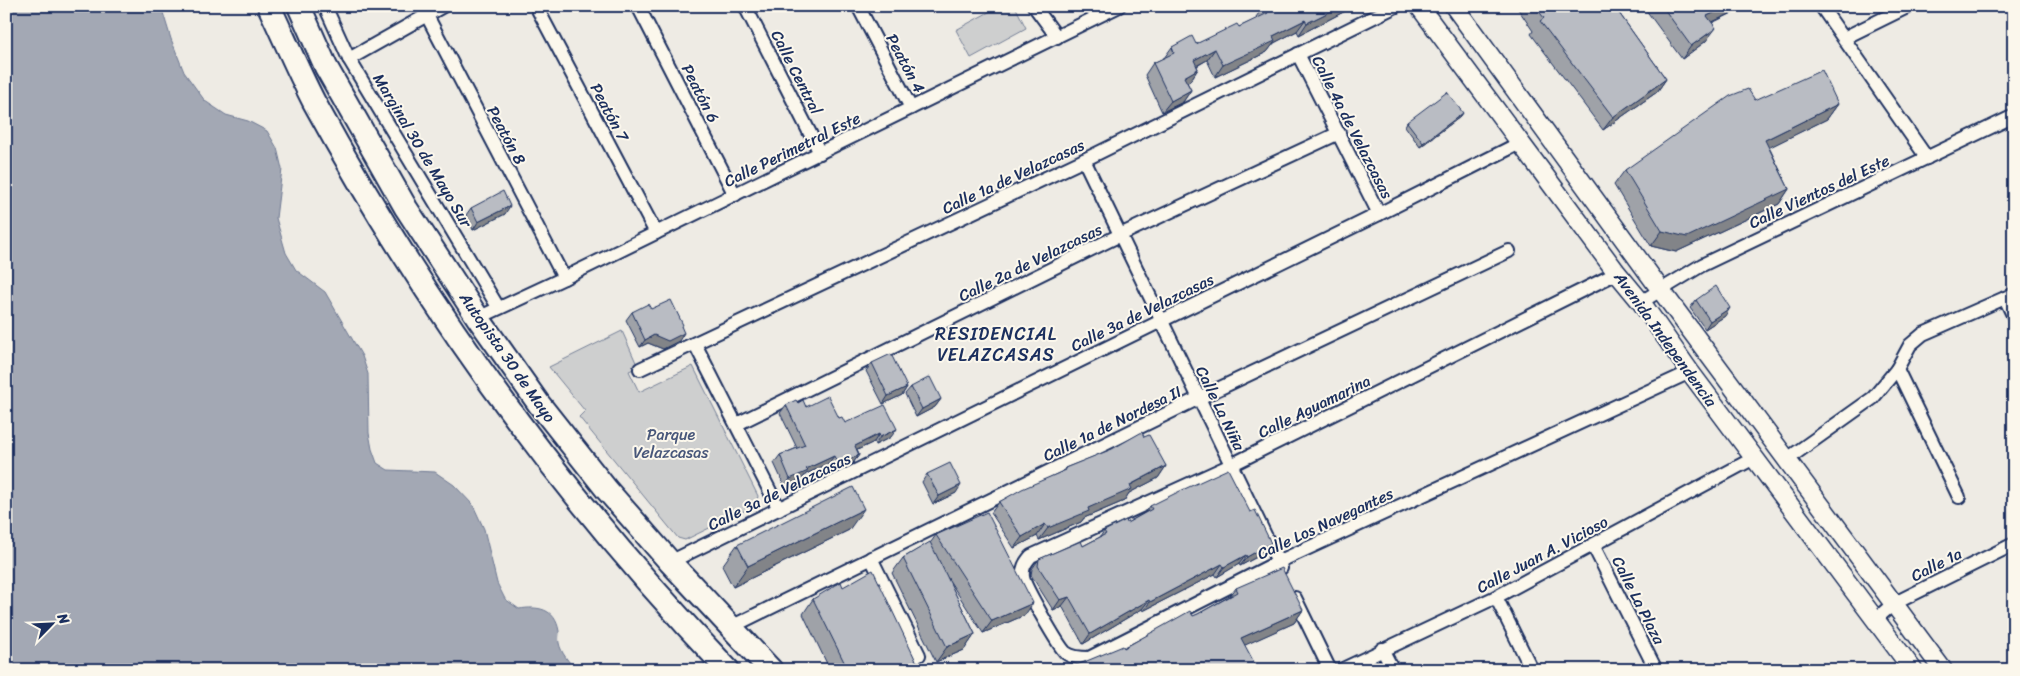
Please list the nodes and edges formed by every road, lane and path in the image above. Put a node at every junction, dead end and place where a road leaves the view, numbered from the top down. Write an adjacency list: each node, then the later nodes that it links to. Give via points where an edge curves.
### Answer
1 (269, 6): 66 (highway, Autopista 30 de Mayo, via 314,101 388,228 468,351 584,508)
2 (299, 6): 40 (highway, Autopista 30 de Mayo, via 326,67 406,208)
3 (325, 6): 20 (street, Marginal 30 de Mayo Sur)
4 (443, 6): 16 (street)
5 (536, 6): 30 (street, Peatón 7)
6 (638, 6): 28 (street, Peatón 6)
7 (745, 6): 25 (street, Calle Central)
8 (858, 6): 21 (street, Peatón 4)
9 (1034, 6): 17 (street)
10 (1119, 6): 17 (street, Calle Perimetral Este)
11 (1396, 6): 19 (street, Calle 1a de Velazcasas)
12 (1419, 6): 24 (main road, Avenida Independencia)
13 (1454, 6): 35 (main road, Avenida Independencia)
14 (1821, 6): 18 (street)
15 (1909, 6): 18 (street)
16 (424, 11): 20 (street); 34 (street, Peatón 8)
17 (1056, 37): 21 (street, Calle Perimetral Este)
18 (1844, 38): 26 (street)
19 (1298, 54): 23 (street, Calle 4a de Velazcasas); 27 (street, Calle 1a de Velazcasas)
20 (349, 59): 38 (street, Marginal 30 de Mayo Sur)
21 (911, 108): 25 (street, Calle Perimetral Este)
22 (2014, 116): 26 (street, Calle Vientos del Este)
23 (1338, 133): 29 (street, Calle 4a de Velazcasas); 31 (street, Calle 2a de Velazcasas)
24 (1520, 143): 29 (street, Calle 3a de Velazcasas); 33 (main road, Avenida Independencia)
25 (820, 153): 28 (street, Calle Perimetral Este)
26 (1927, 158): 35 (street, Calle Vientos del Este, via 1702,265)
27 (1084, 160): 31 (street, Calle La Niña); 42 (street, Calle 1a de Velazcasas)
28 (735, 195): 30 (street, Calle Perimetral Este)
29 (1379, 214): 41 (street, Calle 3a de Velazcasas)
30 (656, 233): 34 (street, Calle Perimetral Este)
31 (1120, 235): 41 (street, Calle La Niña); 47 (street, Calle 2a de Velazcasas)
32 (1509, 251): 46 (street, Calle 1a de Nordesa II)
33 (1617, 273): 37 (main road, Avenida Independencia); 50 (street, Calle Aguamarina)
34 (564, 278): 38 (street, Calle Perimetral Este)
35 (1660, 289): 37 (street, Calle Vientos del Este); 49 (main road, Avenida Independencia)
36 (2009, 296): 39 (street); 44 (street, via 1923,334 1910,345)
37 (1641, 302): 45 (main road, Avenida Independencia)
38 (498, 308): 40 (street, Calle Perimetral Este)
39 (2014, 317)
40 (478, 318): 56 (highway, Autopista 30 de Mayo, via 607,490)
41 (1161, 320): 46 (street, Calle La Niña); 52 (street, Calle 3a de Velazcasas)
42 (695, 344): 43 (street, Calle 1a de Velazcasas); 47 (street)
43 (640, 369)
44 (1897, 369): 49 (street, via 1873,398); 51 (street)
45 (1690, 372): 48 (main road, Avenida Independencia); 57 (street, Calle Los Navegantes)
46 (1199, 398): 50 (street, Calle La Niña); 55 (street, Calle 1a de Nordesa II)
47 (737, 424): 52 (street)
48 (1754, 458): 54 (street, Calle Juan A. Vicioso); 61 (main road, Avenida Independencia)
49 (1786, 460): 60 (main road, Avenida Independencia)
50 (1231, 465): 57 (street, Calle La Niña); 58 (street, Calle Aguamarina, via 1031,556)
51 (1959, 497)
52 (779, 509): 56 (street, Calle 3a de Velazcasas)
53 (2014, 544): 60 (street, Calle 1a)
54 (1594, 545): 59 (street, Calle Juan A. Vicioso); 65 (street, Calle La Plaza)
55 (871, 558): 62 (street, Calle 1a de Nordesa II); 64 (street)
56 (670, 562): 62 (highway, Autopista 30 de Mayo)
57 (1278, 562): 58 (street, Calle Los Navegantes, via 1089,658 1066,653 1026,588 1022,576); 68 (street, Calle La Niña)
58 (1024, 565)
59 (1496, 597): 63 (street, Calle Juan A. Vicioso); 71 (street)
60 (1893, 604): 61 (street, Calle 1a); 73 (main road, Avenida Independencia)
61 (1876, 619): 72 (main road, Avenida Independencia)
62 (731, 626): 67 (highway, Autopista 30 de Mayo)
63 (1382, 649): 69 (street, Calle Juan A. Vicioso); 70 (street)
64 (919, 655)
65 (1655, 668)
66 (728, 670)
67 (771, 670)
68 (1330, 670)
69 (1341, 670)
70 (1393, 670)
71 (1532, 670)
72 (1914, 670)
73 (1942, 670)

